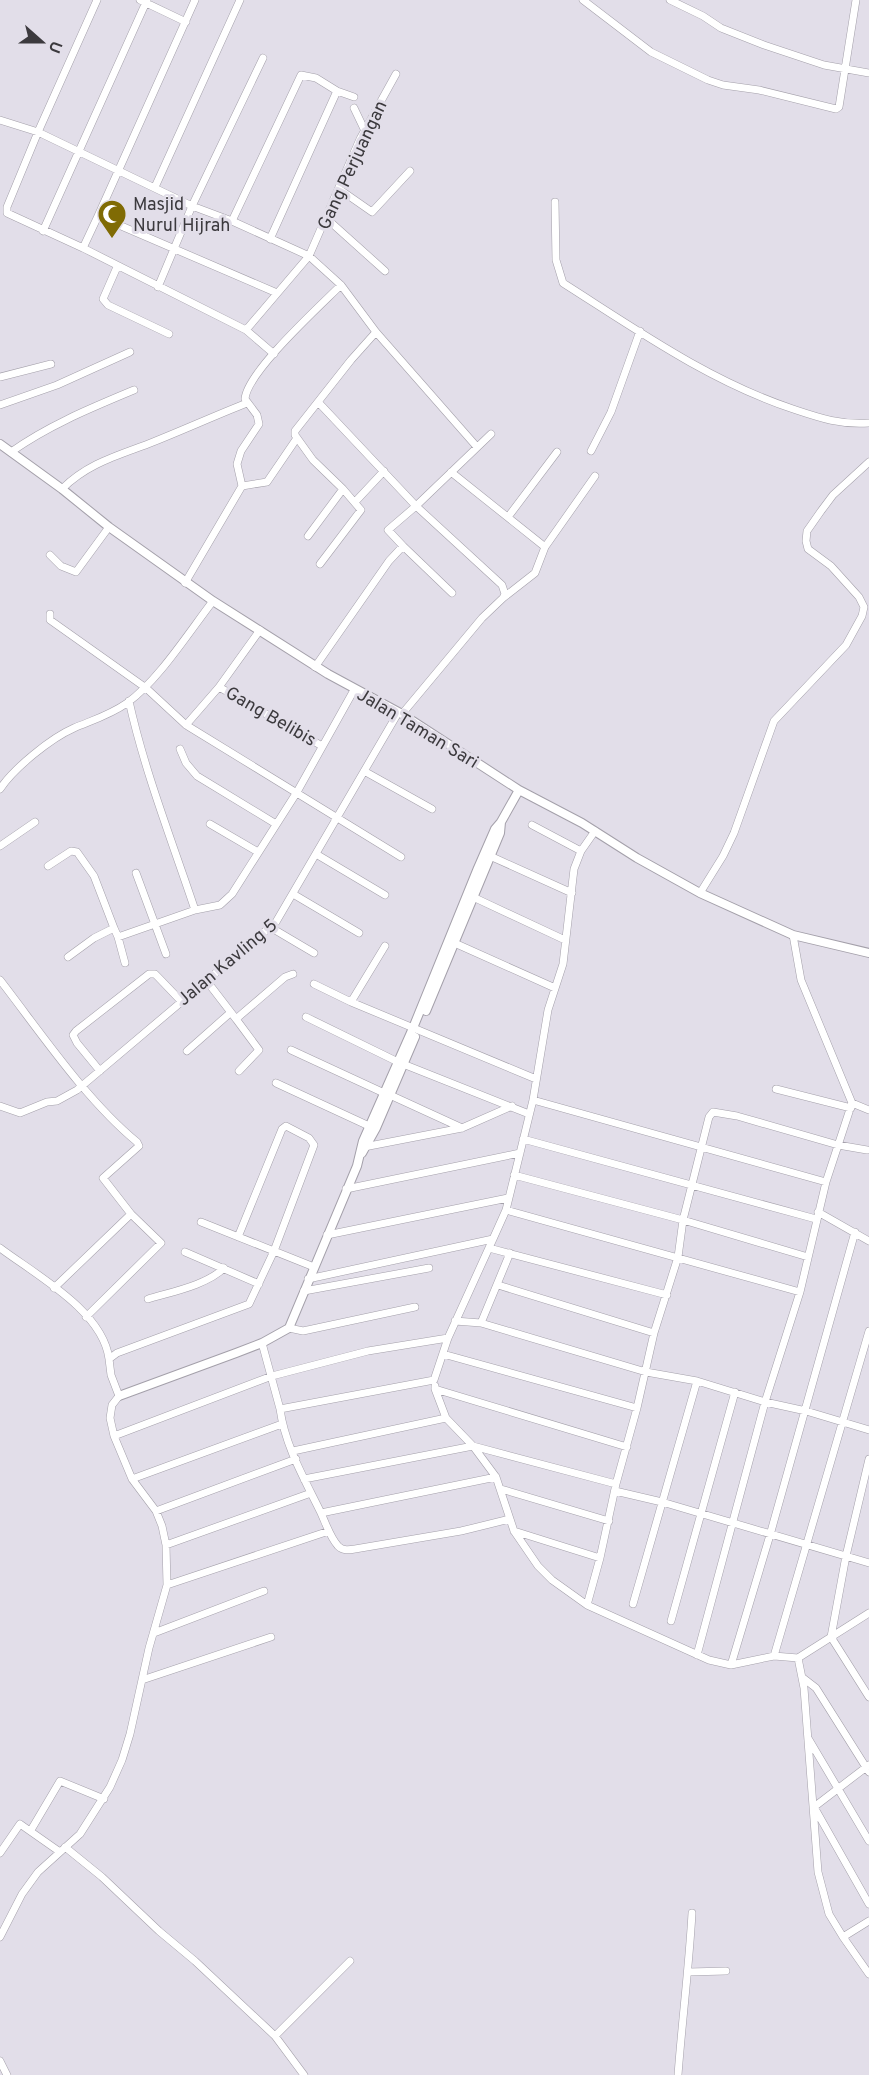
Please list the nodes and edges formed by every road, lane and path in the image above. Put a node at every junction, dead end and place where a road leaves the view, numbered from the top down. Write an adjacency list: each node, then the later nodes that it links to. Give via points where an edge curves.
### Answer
1 (97, 0): 17 (street)
2 (195, 0): 8 (street)
3 (240, 0): 22 (street)
4 (583, 0): 10 (street, via 651,52 723,85 836,109)
5 (670, 0): 10 (street, via 747,39)
6 (856, 0): 10 (street)
7 (144, 1): 8 (street); 19 (street)
8 (186, 22): 20 (street)
9 (263, 58): 25 (street)
10 (844, 69): 11 (street)
11 (869, 73)
12 (396, 74): 18 (street, Gang Perjuangan)
13 (337, 91): 14 (street); 28 (street, via 316,78 301,75); 30 (street)
14 (354, 97)
15 (354, 108): 18 (street)
16 (0, 120): 17 (street)
17 (38, 132): 19 (street); 29 (street, via 6,211)
18 (365, 132): 23 (street, Gang Perjuangan)
19 (79, 152): 20 (street); 29 (street)
20 (119, 171): 22 (street); 26 (street)
21 (410, 171): 23 (street, via 372,212)
22 (155, 187): 25 (street)
23 (339, 189): 27 (street, Gang Perjuangan)
24 (555, 202): 40 (street, via 556,260 563,283)
25 (192, 206): 28 (street); 31 (street)
26 (98, 216): 31 (street); 32 (street)
27 (326, 218): 33 (street, Gang Perjuangan); 35 (street)
28 (232, 221): 30 (street)
29 (43, 231): 32 (street)
30 (270, 239): 33 (street)
31 (175, 247): 37 (street); 38 (street)
32 (83, 248): 34 (street)
33 (309, 256): 36 (street); 38 (street, Gang Perjuangan)
34 (117, 267): 37 (street); 42 (street, via 103,299)
35 (385, 271)
36 (341, 285): 41 (street); 44 (street)
37 (158, 287): 39 (street)
38 (278, 293): 39 (street, Gang Perjuangan)
39 (246, 330): 44 (street)
40 (640, 331): 51 (street, via 708,372 772,402 832,422); 56 (street, via 611,412)
41 (376, 332): 49 (street); 55 (street)
42 (169, 334)
43 (130, 352): 50 (street)
44 (274, 354): 48 (street, via 246,392)
45 (51, 364): 46 (street)
46 (0, 377)
47 (134, 390): 57 (street, via 33,436)
48 (247, 403): 63 (street, via 259,424 237,464); 64 (street, via 110,457 81,472)
49 (319, 403): 53 (street, via 296,431); 60 (street)
50 (0, 405)
51 (869, 423)
52 (491, 434): 55 (street)
53 (297, 438): 63 (street, via 267,482); 65 (street)
54 (0, 444): 57 (street, Jalan Taman Sari)
55 (477, 447): 61 (street)
56 (591, 451)
57 (11, 452): 64 (street, Jalan Taman Sari)
58 (557, 452): 68 (street)
59 (869, 462): 112 (street, via 827,503 807,531 806,541 808,549 831,566 859,597 864,607 862,616 846,645 774,721 734,833)
60 (384, 471): 66 (street); 67 (street)
61 (451, 472): 67 (street); 68 (street)
62 (594, 476): 72 (street, Jalan Kavling 5)
63 (242, 486): 75 (street)
64 (63, 489): 69 (street, Jalan Taman Sari)
65 (343, 489): 66 (street); 70 (street)
66 (355, 502): 74 (street, via 361,510)
67 (416, 506): 71 (street, via 388,530); 77 (street, via 502,585)
68 (508, 517): 72 (street)
69 (109, 527): 73 (street, via 76,572); 75 (street, Jalan Taman Sari)
70 (308, 536)
71 (403, 546): 76 (street); 81 (street)
72 (545, 547): 77 (street, Jalan Kavling 5, via 535,573)
73 (50, 555)
74 (320, 564)
75 (185, 583): 78 (street, Jalan Taman Sari)
76 (452, 593)
77 (503, 598): 86 (street, Jalan Kavling 5)
78 (213, 601): 80 (street, Jalan Taman Sari); 83 (street)
79 (50, 614): 83 (street, via 50,620)
80 (260, 630): 81 (street, Jalan Taman Sari); 82 (street)
81 (315, 667): 84 (street, Jalan Taman Sari)
82 (219, 687): 87 (street); 88 (street, Gang Belibis)
83 (146, 688): 85 (street); 87 (street)
84 (354, 690): 86 (street, Jalan Taman Sari); 88 (street)
85 (129, 702): 91 (street, via 44,747 6,779); 116 (street)
86 (400, 714): 90 (street, Jalan Kavling 5); 92 (street, Jalan Taman Sari)
87 (186, 725): 93 (street)
88 (322, 746): 93 (street)
89 (180, 749): 99 (street, via 197,776)
90 (364, 771): 94 (street); 95 (street, Jalan Kavling 5)
91 (0, 789)
92 (519, 789): 97 (street); 101 (street, Jalan Taman Sari)
93 (297, 792): 95 (street); 99 (street)
94 (432, 809)
95 (338, 817): 105 (street, Jalan Kavling 5); 107 (street)
96 (35, 822): 102 (street)
97 (501, 822): 106 (street); 109 (street)
98 (210, 824): 104 (street)
99 (276, 824): 104 (street)
100 (532, 825): 103 (street)
101 (595, 831): 103 (street); 112 (street, Jalan Taman Sari)
102 (0, 846)
103 (581, 851): 111 (street, via 574,869)
104 (258, 852): 116 (street, via 232,894 220,904)
105 (316, 854): 113 (street, Jalan Kavling 5); 114 (street)
106 (490, 856): 109 (street); 111 (street)
107 (401, 857)
108 (48, 866): 120 (street, via 71,851 77,852 94,876)
109 (480, 870): 115 (street); 117 (street)
110 (136, 873): 118 (street)
111 (572, 893): 124 (street)
112 (700, 893): 122 (street, Jalan Taman Sari)
113 (293, 894): 119 (street, Jalan Kavling 5); 121 (street)
114 (385, 895)
115 (473, 897): 117 (street); 124 (street)
116 (195, 910): 118 (street)
117 (461, 916): 125 (street)
118 (154, 923): 123 (street); 129 (street)
119 (270, 927): 127 (street); 134 (street, Jalan Kavling 5)
120 (114, 928): 123 (street); 130 (street)
121 (359, 933)
122 (793, 935): 128 (street, Jalan Taman Sari); 154 (street, via 801,980)
123 (118, 937): 131 (street)
124 (565, 940): 136 (street)
125 (451, 942): 136 (street); 142 (street)
126 (384, 946): 138 (street)
127 (314, 953)
128 (869, 953)
129 (166, 954)
130 (68, 957)
131 (125, 963)
132 (293, 974): 141 (street)
133 (0, 980): 150 (street)
134 (206, 980): 137 (street, Jalan Kavling 5); 139 (street)
135 (314, 984): 138 (street)
136 (555, 988): 148 (street)
137 (181, 1001): 146 (street, Jalan Kavling 5); 146 (street, via 158,977 149,974 76,1031 77,1043)
138 (351, 1002): 142 (street)
139 (230, 1013): 141 (street); 144 (street)
140 (306, 1017): 145 (street)
141 (236, 1019): 147 (street, via 259,1050)
142 (416, 1029): 145 (street); 148 (street)
143 (291, 1050): 152 (street)
144 (187, 1051)
145 (401, 1063): 152 (street); 156 (street)
146 (100, 1071): 150 (street, Jalan Kavling 5)
147 (239, 1071)
148 (536, 1079): 153 (street)
149 (276, 1083): 159 (street)
150 (80, 1088): 155 (street, Jalan Kavling 5, via 57,1101 20,1113); 173 (street, via 139,1146 103,1179)
151 (776, 1089): 154 (street)
152 (387, 1094): 159 (street); 160 (street); 163 (street)
153 (532, 1100): 158 (street); 164 (street)
154 (851, 1105): 157 (street); 162 (street)
155 (0, 1106)
156 (512, 1106): 158 (street); 160 (street)
157 (869, 1110)
158 (529, 1114): 161 (street)
159 (369, 1126): 163 (street)
160 (462, 1128): 163 (street)
161 (523, 1139): 166 (street); 169 (street)
162 (838, 1145): 164 (street, via 714,1112); 165 (street); 168 (street)
163 (364, 1147): 170 (street)
164 (701, 1147): 168 (street); 169 (street)
165 (867, 1150)
166 (520, 1153): 167 (street); 170 (street)
167 (514, 1175): 171 (street); 175 (street)
168 (826, 1182): 174 (street)
169 (692, 1184): 174 (street); 175 (street)
170 (346, 1189): 178 (street)
171 (508, 1198): 172 (street); 178 (street)
172 (506, 1210): 180 (street); 187 (street)
173 (131, 1214): 195 (street); 201 (street, via 161,1244)
174 (817, 1215): 177 (street); 188 (street)
175 (683, 1220): 187 (street); 188 (street)
176 (201, 1222): 179 (street)
177 (855, 1232): 181 (street); 221 (street)
178 (327, 1235): 189 (street)
179 (238, 1237): 184 (street); 184 (street, via 286,1126 314,1145)
180 (493, 1239): 183 (street); 192 (street)
181 (869, 1242)
182 (0, 1248): 195 (street)
183 (489, 1248): 186 (street); 202 (street)
184 (274, 1251): 189 (street); 193 (street)
185 (185, 1252): 190 (street)
186 (510, 1253): 194 (street); 198 (street)
187 (678, 1257): 197 (street); 198 (street)
188 (808, 1257): 197 (street)
189 (314, 1267): 192 (street)
190 (224, 1268): 193 (street); 199 (street, via 209,1279)
191 (429, 1268): 196 (street)
192 (308, 1279): 196 (street)
193 (260, 1284): 210 (street, via 249,1304)
194 (498, 1284): 203 (street); 206 (street)
195 (54, 1288): 201 (street, via 79,1306)
196 (304, 1291): 204 (street)
197 (800, 1292): 218 (street)
198 (667, 1295): 206 (street)
199 (148, 1299)
200 (414, 1307): 204 (street, via 303,1331)
201 (86, 1317): 210 (street, via 104,1340)
202 (455, 1321): 203 (street); 207 (street)
203 (481, 1323): 211 (street)
204 (289, 1328): 208 (street)
205 (869, 1331): 223 (street)
206 (654, 1333): 211 (street)
207 (448, 1338): 209 (street); 212 (street, via 368,1351)
208 (262, 1342): 212 (street); 217 (street)
209 (443, 1354): 213 (street); 219 (street)
210 (109, 1359): 217 (street)
211 (646, 1372): 214 (street); 219 (street)
212 (272, 1376): 220 (street); 226 (street)
213 (434, 1380): 215 (street); 220 (street)
214 (697, 1381): 216 (street); 238 (street)
215 (435, 1389): 222 (street); 228 (street)
216 (735, 1392): 218 (street); 241 (street)
217 (119, 1396): 226 (street, via 112,1405 110,1418)
218 (765, 1402): 221 (street); 244 (street)
219 (637, 1408): 228 (street)
220 (280, 1409): 224 (street)
221 (806, 1411): 223 (street); 247 (street)
222 (446, 1418): 227 (street); 229 (street)
223 (842, 1421): 225 (street); 248 (street)
224 (282, 1425): 229 (street); 233 (street)
225 (869, 1430)
226 (114, 1436): 233 (street)
227 (473, 1446): 232 (street); 234 (street); 235 (street)
228 (627, 1447): 235 (street)
229 (292, 1451): 231 (street)
230 (869, 1459): 250 (street)
231 (296, 1460): 234 (street); 239 (street)
232 (496, 1477): 236 (street); 240 (street)
233 (132, 1479): 239 (street)
234 (304, 1479): 237 (street)
235 (616, 1488): 238 (street); 243 (street)
236 (501, 1489): 242 (street); 243 (street)
237 (311, 1493): 240 (street); 249 (street)
238 (662, 1502): 241 (street); 255 (street)
239 (156, 1511): 249 (street)
240 (321, 1513): 246 (street)
241 (701, 1514): 244 (street); 258 (street)
242 (510, 1519): 245 (street); 246 (street, via 348,1550 338,1546)
243 (609, 1521): 251 (street)
244 (731, 1523): 247 (street); 262 (street)
245 (514, 1531): 251 (street); 256 (street, via 538,1566)
246 (329, 1532): 253 (street)
247 (770, 1535): 248 (street); 265 (street)
248 (805, 1544): 250 (street); 263 (street)
249 (166, 1545): 253 (street)
250 (846, 1556): 252 (street); 261 (street)
251 (600, 1558): 256 (street)
252 (869, 1563)
253 (167, 1585): 259 (street)
254 (264, 1591): 259 (street)
255 (633, 1604)
256 (587, 1605): 262 (street)
257 (868, 1616): 261 (street)
258 (671, 1621)
259 (154, 1633): 267 (street)
260 (271, 1637): 267 (street)
261 (831, 1637): 264 (street); 268 (street)
262 (697, 1655): 265 (street)
263 (774, 1656): 264 (street); 265 (street)
264 (798, 1658): 266 (street)
265 (731, 1665)
266 (803, 1678): 269 (street); 270 (street, via 816,1688)
267 (142, 1680): 272 (street, via 122,1760)
268 (869, 1697)
269 (806, 1735): 271 (street); 273 (street)
270 (868, 1768): 271 (street)
271 (838, 1789): 273 (street); 275 (street)
272 (104, 1799): 274 (street, via 60,1781); 276 (street, via 88,1824)
273 (814, 1807): 278 (street); 282 (street, via 819,1872 828,1914)
274 (31, 1830): 276 (street); 277 (street, via 20,1824)
275 (869, 1841)
276 (63, 1850): 281 (street, via 38,1872 22,1894); 287 (street, via 102,1877)
277 (0, 1853)
278 (869, 1904)
279 (692, 1913): 285 (street)
280 (869, 1921): 282 (street)
281 (0, 1937)
282 (843, 1937): 286 (street)
283 (350, 1961): 287 (street)
284 (726, 1971): 285 (street)
285 (689, 1972): 291 (street)
286 (869, 1974)
287 (276, 2036): 290 (street)
288 (0, 2061): 289 (street)
289 (8, 2075)
290 (304, 2075)
291 (678, 2075)

